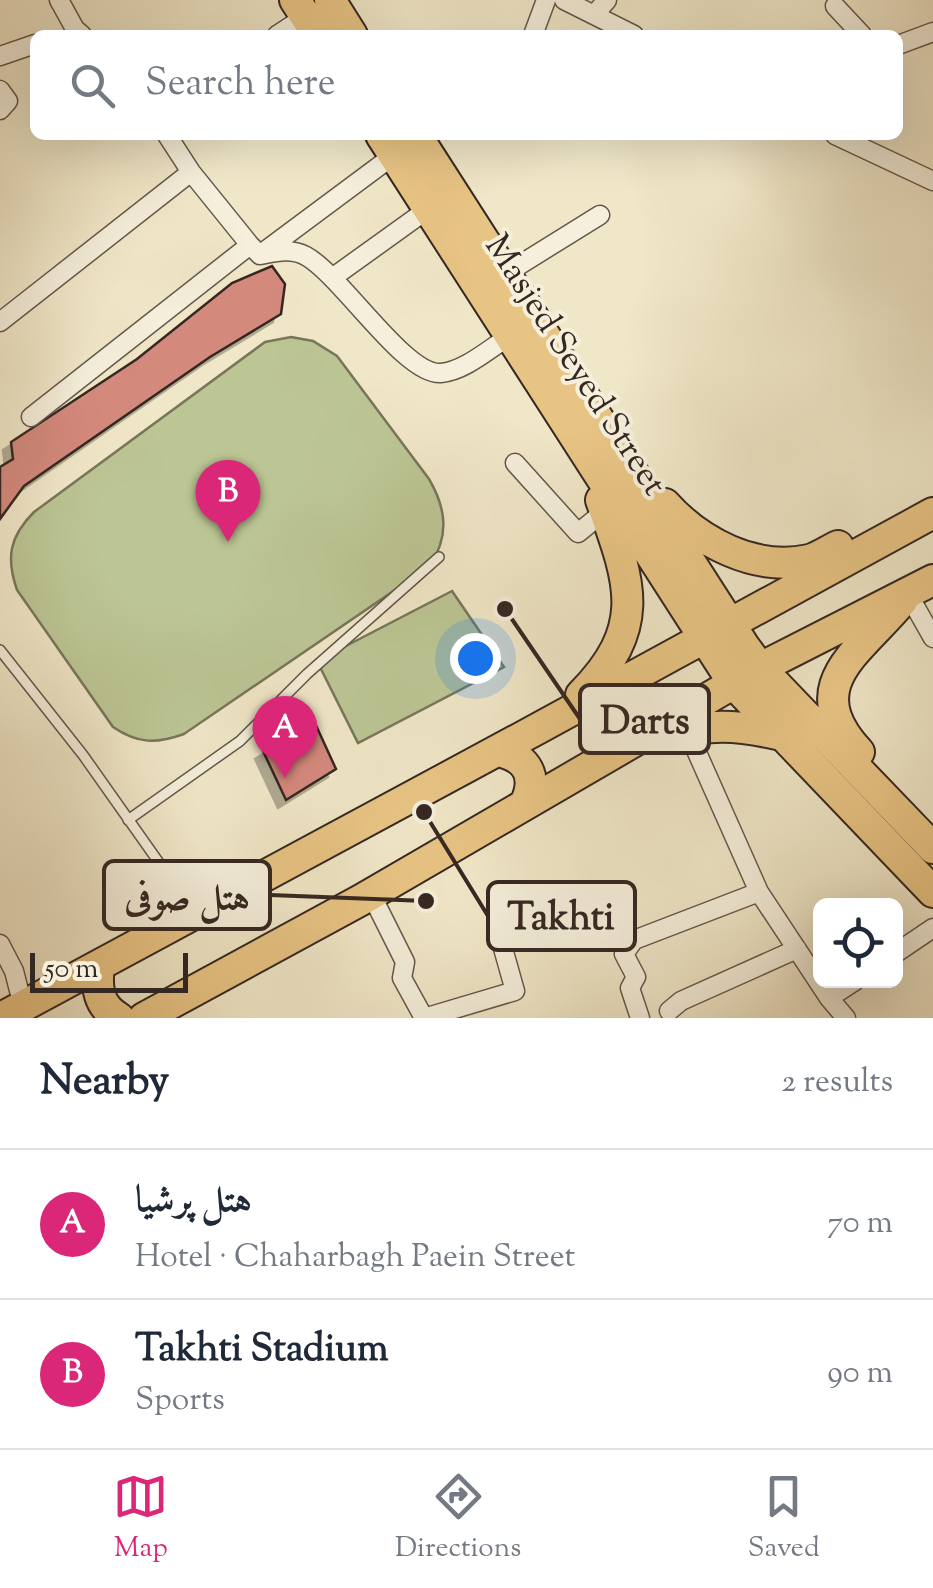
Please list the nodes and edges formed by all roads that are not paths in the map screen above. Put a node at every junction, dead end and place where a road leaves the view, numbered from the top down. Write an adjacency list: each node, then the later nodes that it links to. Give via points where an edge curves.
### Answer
1 (546, 0): 11 (street)
2 (564, 0): 7 (street)
3 (608, 0): 7 (street)
4 (62, 1): 8 (street)
5 (835, 6): 13 (street)
6 (312, 13): 9 (street); 10 (main road)
7 (594, 15): 12 (street)
8 (71, 30)
9 (285, 30)
10 (343, 30)
11 (535, 30)
12 (624, 30)
13 (857, 30)
14 (933, 32): 15 (street)
15 (903, 43)
16 (30, 46): 17 (street)
17 (0, 56)
18 (0, 90): 19 (street, via 8,101)
19 (0, 110)
20 (169, 140): 23 (street)
21 (845, 140): 24 (street)
22 (397, 142): 25 (main road, Masjed Seyed Street); 27 (street); 28 (main road, Masjed Seyed Street)
23 (191, 172): 27 (street); 30 (street)
24 (933, 181)
25 (428, 209): 29 (street); 31 (main road, Masjed Seyed Street)
26 (600, 215): 28 (street)
27 (255, 250): 29 (street, via 306,256); 32 (street)
28 (505, 274): 34 (main road, Masjed Seyed Street)
29 (332, 278): 31 (street, via 412,362 436,374)
30 (0, 322)
31 (510, 336): 33 (main road, Masjed Seyed Street)
32 (31, 416)
33 (583, 451): 37 (main road); 41 (main road, Masjed Seyed Street)
34 (618, 451): 36 (main road, via 702,538 770,562 810,560); 41 (main road, Masjed Seyed Street)
35 (515, 463): 37 (street, via 578,533)
36 (933, 495)
37 (605, 511): 46 (main road, via 627,583 627,621 597,679)
38 (933, 513): 41 (main road)
39 (438, 557): 52 (lane, via 240,741)
40 (920, 587): 42 (street); 44 (main road); 53 (main road, via 846,662 833,682 834,714 851,742)
41 (715, 631): 44 (main road); 45 (main road); 46 (main road)
42 (933, 638)
43 (0, 650): 52 (lane)
44 (760, 668): 45 (main road); 54 (main road)
45 (734, 684): 48 (main road); 49 (main road)
46 (562, 715): 50 (main road)
47 (687, 730): 48 (main road, via 737,724); 49 (main road); 55 (street)
48 (782, 735): 56 (main road)
49 (637, 742): 51 (main road)
50 (498, 751): 51 (main road, via 512,754 532,778); 58 (main road)
51 (525, 804): 57 (main road)
52 (128, 820): 58 (lane)
53 (933, 831)
54 (933, 848)
55 (759, 892): 62 (street); 72 (street, via 634,940 624,954 636,977 630,988)
56 (933, 892)
57 (370, 894): 70 (main road); 71 (street)
58 (195, 914): 64 (main road)
59 (933, 928): 63 (street)
60 (498, 934): 71 (street, via 515,991)
61 (0, 944): 68 (street, via 14,971)
62 (797, 948): 66 (street); 67 (street)
63 (903, 948)
64 (99, 966): 68 (main road); 69 (main road, via 96,988)
65 (843, 988): 66 (street)
66 (829, 998): 73 (street)
67 (669, 1011)
68 (12, 1012)
69 (119, 1018)
70 (144, 1018)
71 (424, 1018)
72 (640, 1018)
73 (846, 1018)

